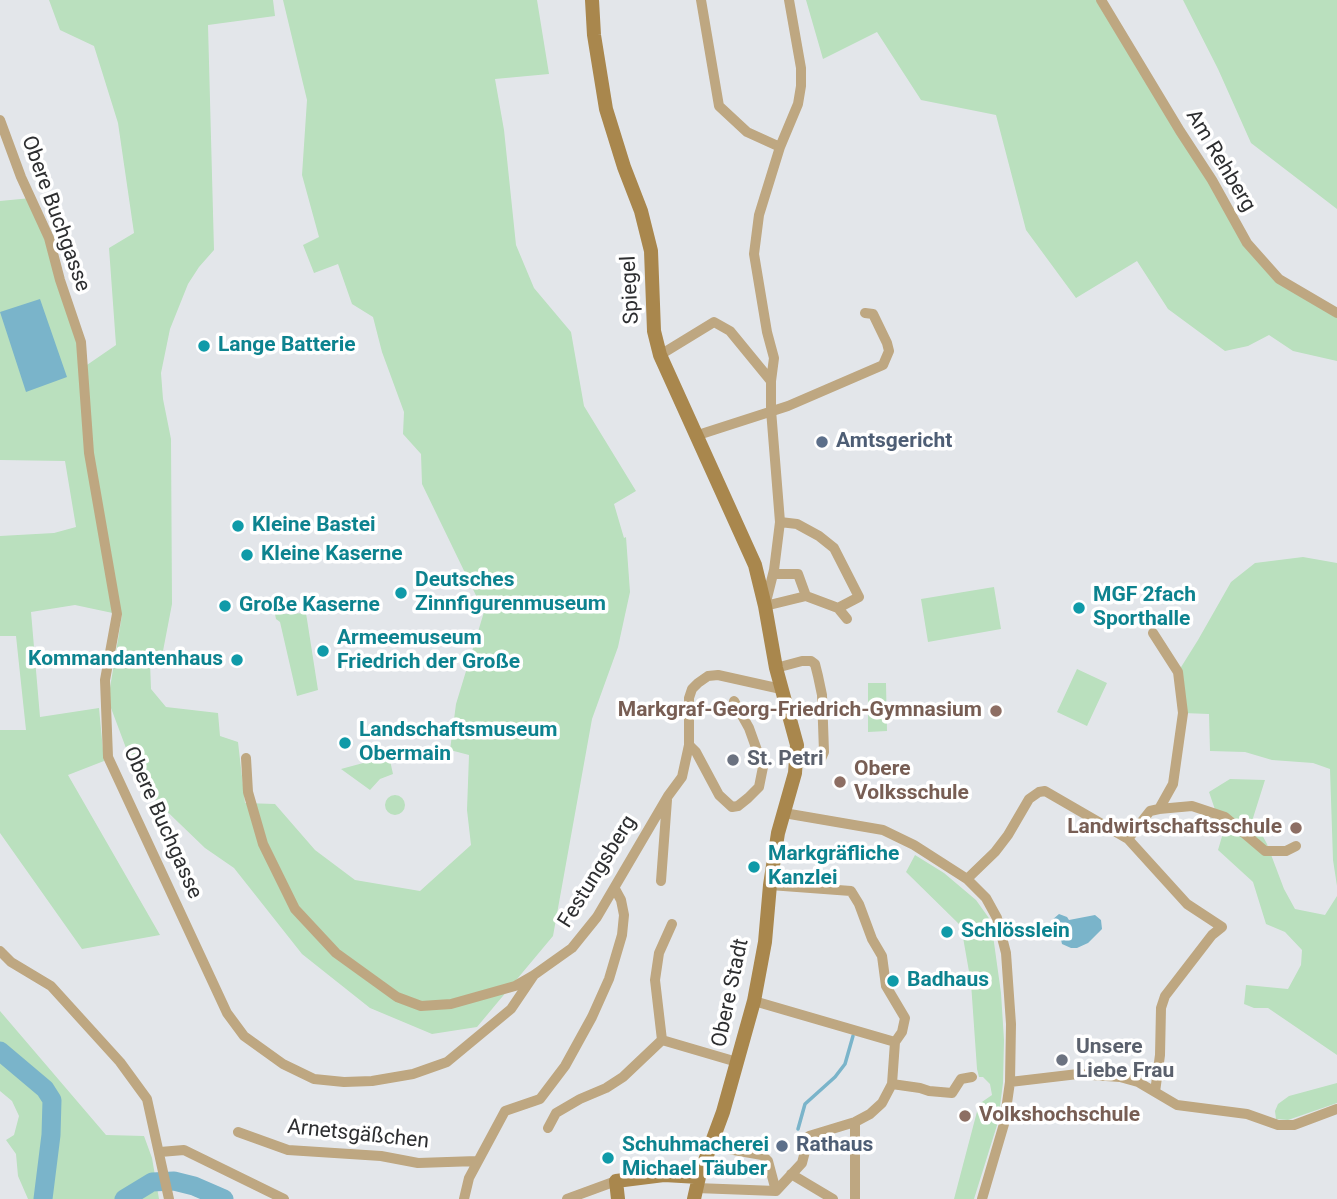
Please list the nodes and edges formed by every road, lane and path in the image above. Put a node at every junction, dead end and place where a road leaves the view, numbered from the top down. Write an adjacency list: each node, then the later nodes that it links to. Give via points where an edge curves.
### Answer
1 (592, 0): 9 (street, Spiegel, via 606,109 651,251 653,318)
2 (701, 0): 6 (street, via 719,106 747,132)
3 (789, 0): 6 (street, via 802,86)
4 (1101, 0): 8 (street, Am Rehberg, via 1247,243 1279,279)
5 (0, 120): 38 (street, Obere Buchgasse, via 49,238 81,342 89,453 117,614 105,680 108,757 227,1013 244,1036 314,1079 372,1081 447,1062 511,1009)
6 (780, 147): 10 (street, via 759,215 756,243 756,267 774,358)
7 (865, 313): 11 (street, via 873,314 887,343 883,365)
8 (1337, 313)
9 (660, 355): 10 (street, via 714,322 730,331); 12 (street, Spiegel)
10 (771, 381): 11 (street)
11 (771, 410): 12 (street); 13 (street)
12 (695, 436): 14 (street, Spiegel)
13 (780, 522): 15 (street); 18 (street, via 797,524 834,548 859,597)
14 (755, 565): 15 (street); 17 (street, Spiegel)
15 (773, 572): 16 (street, via 798,573); 17 (street)
16 (806, 596): 17 (street); 18 (street)
17 (765, 606): 21 (street, Spiegel)
18 (838, 608): 19 (street)
19 (848, 619)
20 (1153, 633): 28 (street, via 1178,672 1183,713 1173,784)
21 (776, 668): 22 (street, Spiegel); 25 (street, via 802,661 815,664 822,695 824,752 821,759)
22 (781, 689): 24 (street, Festungsberg, via 708,676 692,689 689,698); 25 (street, Spiegel, via 796,732)
23 (734, 701): 24 (street, via 763,767 759,787 748,798 732,807 719,795)
24 (689, 745): 27 (street, Festungsberg, via 682,776)
25 (798, 755): 29 (street, Obere Stadt)
26 (246, 758): 38 (street, Festungsberg, via 248,792 263,844 295,909 336,953 371,980 421,1006 451,1004 515,986)
27 (668, 796): 33 (street, Festungsberg); 35 (street, Festungsberg)
28 (1159, 809): 30 (street, via 1150,811); 31 (street, via 1192,806 1225,817 1265,851)
29 (783, 813): 32 (street, via 883,830); 34 (street, Obere Stadt)
30 (1128, 839): 32 (street, via 1052,794 1039,792 1029,799 995,852); 46 (street, via 1187,904 1222,927 1165,996)
31 (1296, 846)
32 (967, 878): 44 (street, via 997,918 1006,953)
33 (661, 881)
34 (769, 885): 39 (street, Obere Stadt); 41 (street, via 851,891 882,956 886,986 905,1018)
35 (614, 889): 38 (street, Festungsberg, via 572,948); 53 (street, via 624,915 622,935 592,1017 540,1099 505,1111)
36 (672, 924): 40 (street, via 659,953 655,980)
37 (0, 951): 52 (street, via 51,986 120,1062 147,1099)
38 (534, 975)
39 (754, 1001): 41 (street); 42 (street, Obere Stadt)
40 (662, 1040): 42 (street); 49 (street, via 623,1077 556,1113)
41 (895, 1042): 45 (street)
42 (737, 1062): 51 (street, Obere Stadt)
43 (972, 1077): 45 (street, via 961,1079 952,1093)
44 (1010, 1083): 46 (street, via 1103,1075 1138,1082); 65 (street, via 1004,1124)
45 (891, 1084): 48 (street, via 882,1103)
46 (1155, 1092): 47 (street, via 1177,1105 1247,1114 1278,1125 1294,1125)
47 (1337, 1109)
48 (855, 1122): 54 (street, via 809,1136 802,1163); 64 (street)
49 (548, 1128)
50 (238, 1132): 53 (street, Arnetsgäßchen, via 288,1150 418,1163)
51 (711, 1146): 56 (street, Obere Stadt); 57 (street, via 762,1155)
52 (160, 1152): 58 (street); 59 (street, via 184,1150)
53 (477, 1160): 60 (street)
54 (791, 1174): 57 (street); 63 (street)
55 (616, 1181): 56 (street, via 664,1175); 61 (street); 62 (street)
56 (696, 1188): 57 (street)
57 (776, 1191)
58 (168, 1195)
59 (284, 1199)
60 (464, 1199)
61 (567, 1199)
62 (618, 1199)
63 (833, 1199)
64 (855, 1199)
65 (982, 1199)

